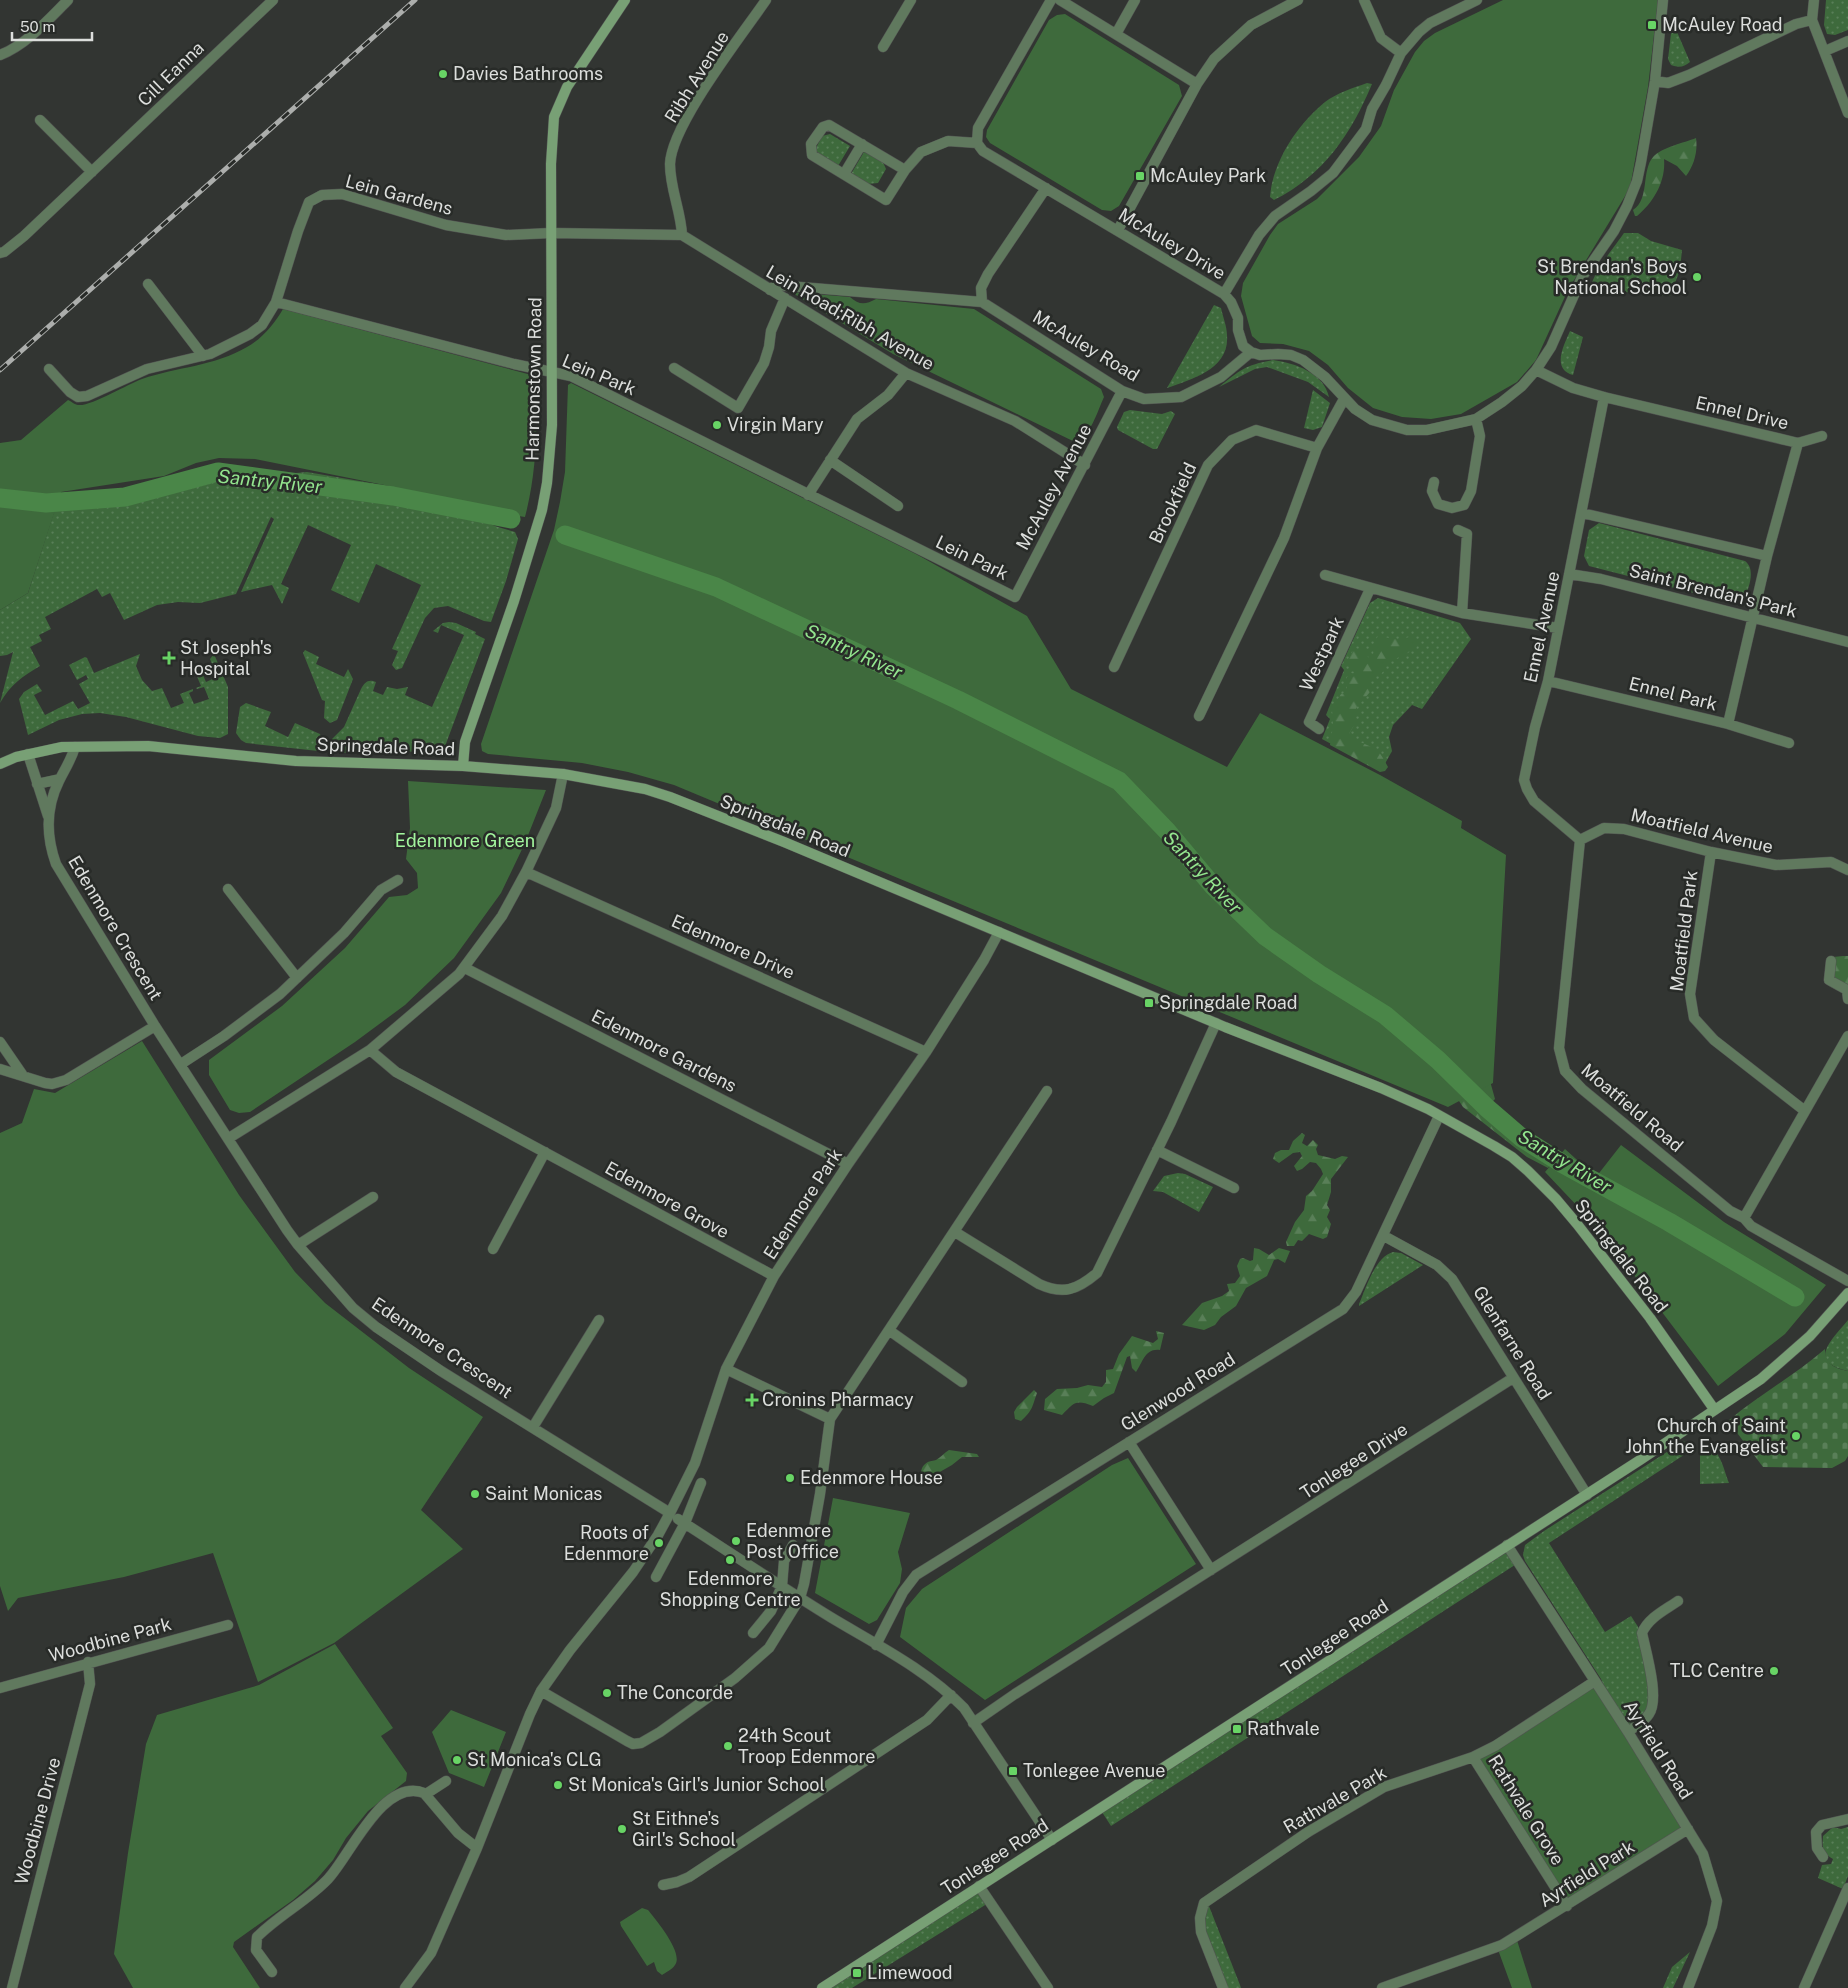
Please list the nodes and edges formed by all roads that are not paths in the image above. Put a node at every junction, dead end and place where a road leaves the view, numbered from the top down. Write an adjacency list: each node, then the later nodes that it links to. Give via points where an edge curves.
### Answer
1 (68, 0): 20 (street, via 40,28)
2 (273, 0): 28 (street, Cill Eanna)
3 (625, 0): 32 (street, Harmonstown Road, via 567,87 554,117)
4 (766, 0): 33 (street, Ribh Avenue, via 694,106 679,134 670,161 671,183)
5 (911, 0): 17 (street)
6 (1051, 0): 25 (street, via 978,128)
7 (1060, 0): 15 (street)
8 (1136, 0): 15 (street)
9 (1298, 0): 22 (street, via 1250,25 1214,59)
10 (1364, 0): 19 (street, via 1381,38)
11 (1477, 0): 19 (street, via 1430,23)
12 (1663, 0): 21 (street)
13 (1814, 0): 14 (street)
14 (1812, 20): 18 (street); 21 (street, via 1796,24 1682,78 1668,83)
15 (1116, 34): 22 (street)
16 (1848, 41): 18 (street)
17 (883, 47)
18 (1825, 51): 23 (street)
19 (1401, 53): 37 (street, via 1372,109 1366,129 1333,172 1275,216 1258,235)
20 (0, 55)
21 (1655, 82): 45 (street, via 1637,181 1627,206 1582,277 1551,347)
22 (1197, 84): 31 (street)
23 (1848, 113)
24 (40, 120): 28 (street)
25 (976, 143): 27 (street, via 948,141 921,152); 30 (street, McAuley Drive, via 983,151)
26 (862, 144): 27 (street); 29 (street); 29 (street, via 829,125 823,127 811,144 812,155)
27 (905, 170): 29 (street, via 886,200)
28 (92, 172): 34 (street, Cill Eanna, via 24,236)
29 (844, 174)
30 (1046, 188): 31 (street, McAuley Drive); 40 (street, via 988,274 981,288)
31 (1118, 230): 37 (street, McAuley Drive)
32 (551, 233): 33 (street, Lein Gardens); 39 (street, Lein Gardens, via 506,235 446,224 342,194 322,195 309,202); 46 (street, Harmonstown Road)
33 (682, 235): 36 (street, Lein Road;Ribh Avenue)
34 (0, 254)
35 (148, 284): 42 (street)
36 (770, 290): 38 (street, Lein Road;Ribh Avenue); 40 (street, McAuley Road, via 776,285)
37 (1224, 294): 41 (street, McAuley Drive, via 1232,302 1238,318 1243,346)
38 (785, 298): 43 (street, via 771,331 764,363 738,408); 47 (street, Lein Road;Ribh Avenue)
39 (276, 302): 42 (street, Lein Gardens, via 262,325 250,334); 46 (street, Lein Park)
40 (982, 302): 48 (street, McAuley Road)
41 (1251, 352): 48 (street, McAuley Road, via 1221,377 1181,396 1144,399); 50 (street, via 1291,355 1302,360 1325,377)
42 (203, 356): 44 (street, Lein Gardens, via 148,369 78,397)
43 (674, 368)
44 (48, 369)
45 (1536, 370): 49 (street, Ennel Drive, via 1574,388); 51 (street, via 1522,386)
46 (553, 372): 58 (street, Lein Park, via 571,376); 80 (street, Harmonstown Road, via 550,454 542,510 465,742)
47 (906, 373): 55 (street, via 888,395 857,419); 56 (street, Lein Road;Ribh Avenue, via 1015,421)
48 (1122, 391): 56 (street, McAuley Avenue)
49 (1604, 397): 53 (street, Ennel Drive); 60 (street, Ennel Avenue)
50 (1344, 399): 51 (street, via 1372,420 1407,430 1434,429); 54 (street)
51 (1476, 419): 57 (street, via 1480,436 1471,491 1464,506 1452,508 1438,504 1432,491)
52 (1822, 436): 53 (street)
53 (1798, 443): 62 (street, Ennel Drive)
54 (1317, 448): 71 (street, Brookfield, via 1256,430 1232,440 1208,465); 73 (street, via 1284,538)
55 (830, 460): 58 (street); 59 (street)
56 (1085, 465): 66 (street, McAuley Avenue)
57 (1434, 482)
58 (808, 495): 66 (street, Lein Park)
59 (898, 506)
60 (1582, 512): 62 (street); 63 (street, Ennel Avenue)
61 (1458, 530): 67 (street, via 1467,534)
62 (1767, 556): 68 (street, Ennel Drive)
63 (1569, 574): 68 (street, Saint Brendan's Park, via 1601,579); 69 (street, Ennel Avenue)
64 (1326, 575): 65 (street)
65 (1370, 589): 67 (street); 75 (street, Westpark, via 1309,722)
66 (1015, 597)
67 (1462, 613): 69 (street)
68 (1753, 618): 70 (street, Saint Brendan's Park); 74 (street, Ennel Drive)
69 (1558, 628): 72 (street, Ennel Avenue)
70 (1848, 642)
71 (1114, 667)
72 (1548, 681): 74 (street, Ennel Park); 85 (street, Ennel Avenue, via 1524,780 1534,800)
73 (1199, 716)
74 (1728, 724): 76 (street, Ennel Park)
75 (1319, 728)
76 (1789, 743)
77 (75, 746): 78 (street, Springdale Road); 80 (street, Springdale Road, via 148,746 296,761); 82 (street, Edenmore Crescent, via 71,761)
78 (28, 754): 79 (street, Springdale Road); 83 (street, Edenmore Crescent)
79 (0, 764)
80 (463, 766): 81 (street, Springdale Road)
81 (563, 774): 88 (street, via 556,808); 91 (street, Springdale Road, via 645,789 670,798)
82 (60, 779): 83 (street); 84 (street, Edenmore Crescent)
83 (37, 784): 84 (street, Edenmore Crescent)
84 (48, 816): 97 (street, Edenmore Crescent, via 50,848 56,864)
85 (1580, 840): 86 (street, Moatfield Avenue, via 1604,828 1624,829); 114 (street, Moatfield Road, via 1559,1048 1565,1071 1582,1089 1730,1211)
86 (1711, 852): 87 (street, Moatfield Avenue, via 1776,865 1831,862); 106 (street, Moatfield Park, via 1690,994 1694,1018 1714,1040)
87 (1848, 870)
88 (526, 872): 93 (street, via 502,916); 101 (street, Edenmore Drive)
89 (398, 880): 94 (street, via 381,890)
90 (228, 889): 94 (street)
91 (999, 932): 96 (street, Springdale Road); 101 (street, Edenmore Park)
92 (1831, 961): 95 (street, via 1829,980 1847,990)
93 (464, 968): 100 (street); 111 (street, Edenmore Gardens)
94 (297, 978): 102 (street, via 224,1036)
95 (1848, 999)
96 (1216, 1023): 107 (street, Springdale Road, via 1381,1088); 109 (street)
97 (155, 1026): 102 (street, Edenmore Crescent); 104 (street, Edenmore Crescent, via 66,1080 52,1084)
98 (1848, 1036): 106 (street)
99 (0, 1042): 104 (street)
100 (370, 1050): 108 (street); 110 (street, Edenmore Grove, via 396,1072)
101 (926, 1052): 111 (street, Edenmore Park)
102 (181, 1064): 108 (street, Edenmore Crescent)
103 (0, 1068): 104 (street, Edenmore Crescent)
104 (22, 1074)
105 (1047, 1091): 115 (street)
106 (1805, 1111): 114 (street)
107 (1439, 1116): 116 (street, Glenwood Road); 127 (street, Springdale Road, via 1512,1158 1556,1199 1625,1284)
108 (228, 1138): 117 (street, Edenmore Crescent)
109 (1157, 1150): 112 (street); 115 (street, via 1097,1273 1071,1290 1052,1290 1039,1284)
110 (544, 1152): 118 (street); 119 (street, Edenmore Grove)
111 (848, 1164): 119 (street, Edenmore Park)
112 (1234, 1188)
113 (373, 1197): 117 (street)
114 (1744, 1218): 120 (street, Moatfield Road, via 1751,1226)
115 (955, 1232): 123 (street)
116 (1384, 1236): 125 (street, Glenfarne Road, via 1437,1265 1452,1279); 130 (street, Glenwood Road, via 1356,1292 1343,1309)
117 (298, 1245): 129 (street, Edenmore Crescent, via 353,1308 376,1326)
118 (493, 1249)
119 (774, 1276): 124 (street, Edenmore Park)
120 (1848, 1281)
121 (1848, 1293): 127 (street, Tonlegee Road, via 1810,1336 1784,1359)
122 (599, 1320): 129 (street)
123 (890, 1330): 126 (street); 128 (street)
124 (726, 1369): 128 (street); 133 (street, Edenmore Park)
125 (1513, 1378): 132 (street, Glenfarne Road); 136 (street, Tonlegee Drive)
126 (962, 1382)
127 (1714, 1409): 132 (street, Tonlegee Road)
128 (830, 1419): 139 (street, via 819,1502)
129 (533, 1427): 133 (street, Edenmore Crescent)
130 (1129, 1442): 136 (street); 143 (street, Glenwood Road, via 916,1575 903,1592)
131 (702, 1483): 133 (street)
132 (1587, 1495): 135 (street, Tonlegee Road)
133 (678, 1518): 137 (street); 138 (street); 147 (street, via 658,1535)
134 (793, 1545): 138 (street, via 784,1561)
135 (1507, 1545): 145 (street, Ayrfield Road); 156 (street, Tonlegee Road)
136 (1211, 1570): 149 (street, Tonlegee Drive)
137 (656, 1577)
138 (782, 1586): 139 (street); 142 (street, via 771,1612)
139 (800, 1598): 143 (street); 147 (street, via 769,1648 735,1678 641,1743 627,1742)
140 (1678, 1601): 150 (street, via 1645,1626 1642,1633 1654,1705 1649,1716)
141 (228, 1625): 144 (street, Woodbine Park)
142 (753, 1633)
143 (876, 1645): 148 (street)
144 (88, 1662): 146 (street, Woodbine Park); 165 (street, Woodbine Drive, via 90,1684)
145 (1595, 1681): 150 (street, Ayrfield Road); 151 (street, Rathvale Park)
146 (0, 1688)
147 (541, 1691): 157 (street)
148 (951, 1695): 149 (street); 159 (street, via 927,1720 690,1877)
149 (973, 1723): 156 (street)
150 (1628, 1732): 155 (street, Ayrfield Road)
151 (1473, 1757): 162 (street, Rathvale Grove); 169 (street, Rathvale Park, via 1384,1787 1308,1832 1204,1903 1201,1932)
152 (446, 1781): 153 (street)
153 (426, 1794): 157 (street, via 458,1833); 163 (street, via 407,1790 385,1805 357,1836 329,1878 257,1937 256,1950)
154 (1848, 1818): 158 (street, via 1822,1825 1816,1832 1817,1848)
155 (1688, 1829): 162 (street, Ayrfield Park); 164 (street, Ayrfield Road, via 1703,1854 1717,1901)
156 (1052, 1840): 160 (street, Tonlegee Road)
157 (477, 1848): 166 (street, via 431,1953)
158 (1823, 1857)
159 (663, 1885)
160 (979, 1886): 167 (street, Tonlegee Road); 168 (street)
161 (1848, 1888): 171 (street)
162 (1567, 1906): 170 (street, Ayrfield Park, via 1502,1945)
163 (272, 1972)
164 (1691, 1987)
165 (12, 1988)
166 (404, 1988)
167 (822, 1988)
168 (1048, 1988)
169 (1224, 1988)
170 (1382, 1988)
171 (1804, 1988)

